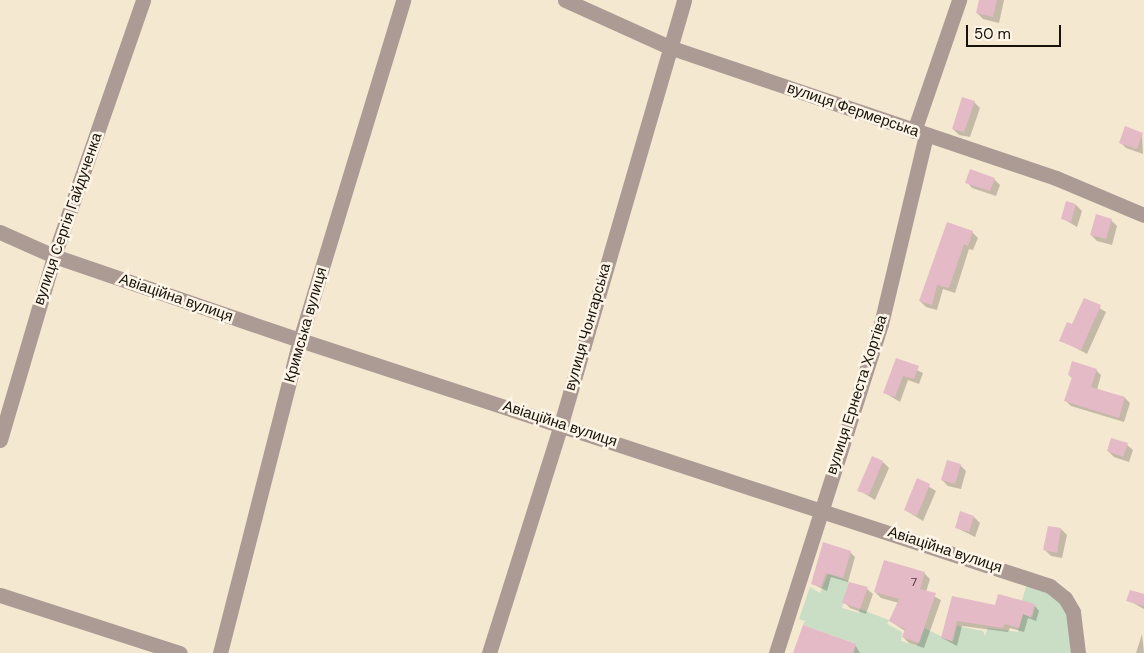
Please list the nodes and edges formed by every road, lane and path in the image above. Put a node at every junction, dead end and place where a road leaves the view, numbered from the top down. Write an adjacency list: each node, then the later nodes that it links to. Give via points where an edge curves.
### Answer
1 (143, 0): 10 (street, вулиця Сергія Гайдученка)
2 (404, 0): 11 (street, Кримська вулиця)
3 (565, 0): 6 (street, вулиця Фермерська)
4 (684, 0): 6 (street, вулиця Чонгарська)
5 (959, 0): 7 (street, вулиця Ернеста Хортіва)
6 (668, 47): 7 (street, вулиця Фермерська); 12 (street, вулиця Чонгарська)
7 (920, 133): 8 (street, вулиця Фермерська, via 1056,178); 14 (street, вулиця Ернеста Хортіва, via 881,324)
8 (1144, 216)
9 (0, 232): 10 (street, Авіаційна вулиця)
10 (54, 256): 11 (street, Авіаційна вулиця); 13 (street, вулиця Сергія Гайдученка)
11 (300, 340): 12 (street, Авіаційна вулиця); 17 (street, Кримська вулиця)
12 (561, 424): 14 (street, Авіаційна вулиця); 18 (street, вулиця Чонгарська)
13 (0, 440)
14 (820, 512): 19 (street, вулиця Ернеста Хортіва); 20 (street, Авіаційна вулиця, via 1050,586 1065,598 1073,612)
15 (0, 595): 16 (street)
16 (180, 653)
17 (220, 653)
18 (488, 653)
19 (776, 653)
20 (1078, 653)

